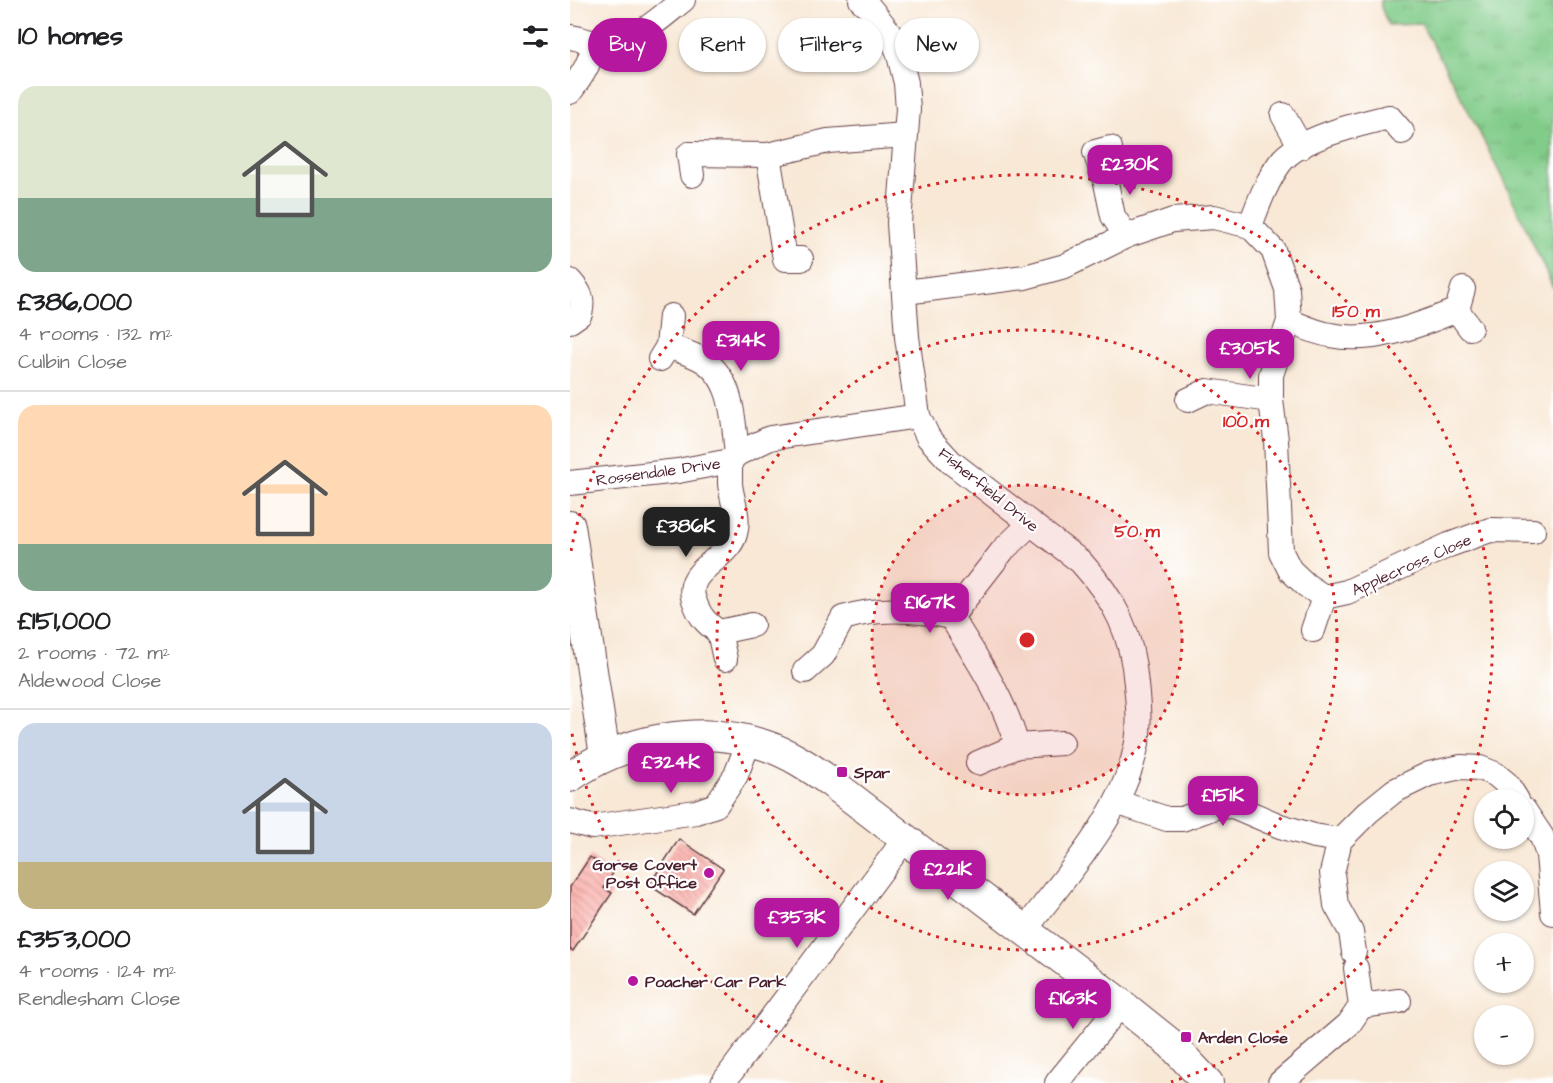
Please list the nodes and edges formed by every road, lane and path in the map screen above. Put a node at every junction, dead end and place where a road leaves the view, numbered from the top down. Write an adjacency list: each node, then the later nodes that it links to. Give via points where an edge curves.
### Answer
1 (683, 0): 3 (street, via 637,36 614,42)
2 (861, 0): 7 (street, Fisherfield Drive, via 889,32 898,51 906,83)
3 (577, 38): 4 (street, via 591,61)
4 (570, 92)
5 (1283, 115): 8 (street)
6 (1402, 132): 8 (street, via 1389,117 1341,128)
7 (905, 135): 10 (street, via 828,141); 16 (street, Fisherfield Drive, via 899,223)
8 (1301, 147): 12 (street, via 1281,161)
9 (1110, 148): 13 (street, via 1095,152 1113,216)
10 (768, 155): 11 (street, via 689,154); 14 (street, via 785,259)
11 (692, 175)
12 (1250, 226): 13 (street, via 1214,217 1173,220); 20 (street, via 1273,250 1287,289)
13 (1126, 236): 16 (street, via 1065,266 1025,277)
14 (801, 259)
15 (570, 281): 19 (street, via 583,303 580,314)
16 (905, 292): 23 (street, Fisherfield Drive)
17 (1463, 309): 20 (street, via 1415,327 1365,337 1330,336)
18 (671, 316): 24 (street, via 664,352 700,359 716,371 731,403)
19 (570, 321)
20 (1290, 321): 22 (street, via 1271,375)
21 (1188, 400): 22 (street, via 1207,391)
22 (1271, 400): 29 (street, via 1281,552 1290,570)
23 (918, 416): 24 (street, Rossendale Drive, via 770,438); 26 (street, Fisherfield Drive, via 928,437 951,462)
24 (733, 457): 25 (street, Rossendale Drive, via 678,471); 33 (street, via 730,486 737,509 734,538 692,584 698,612)
25 (570, 483)
26 (1030, 524): 30 (street, via 1003,550); 43 (street, Fisherfield Drive, via 1073,555 1098,581 1130,640 1139,717 1128,773)
27 (570, 526): 39 (street)
28 (1536, 532): 29 (street, Applecross Close, via 1490,530 1347,592)
29 (1324, 597): 32 (street)
30 (951, 617): 35 (street, via 922,610 836,615 824,655); 38 (street, via 1001,699)
31 (752, 626): 33 (street)
32 (1313, 630)
33 (718, 632): 34 (street)
34 (725, 659)
35 (805, 671)
36 (749, 741): 39 (street, via 726,737 676,738 640,744); 44 (street, via 736,775 716,805 696,812 592,827); 47 (street, via 808,766)
37 (1062, 743): 38 (street)
38 (1017, 746): 40 (street)
39 (605, 756): 41 (street)
40 (978, 763)
41 (570, 777)
42 (1510, 789): 48 (street, via 1495,774 1480,768 1461,767 1429,774 1394,791)
43 (1116, 802): 48 (street, via 1167,819 1233,806 1280,826); 50 (street, Fisherfield Drive)
44 (570, 821)
45 (1534, 821): 46 (street)
46 (1547, 835): 49 (street)
47 (905, 839): 50 (street); 54 (street)
48 (1340, 840): 53 (street, via 1332,873 1336,905 1351,932)
49 (1553, 913)
50 (1025, 930): 52 (street)
51 (1399, 1001): 53 (street)
52 (1121, 1004): 55 (street); 56 (street, via 1171,1044)
53 (1361, 1006): 57 (street, via 1349,1024)
54 (723, 1083)
55 (1057, 1083)
56 (1208, 1083)
57 (1280, 1083)

